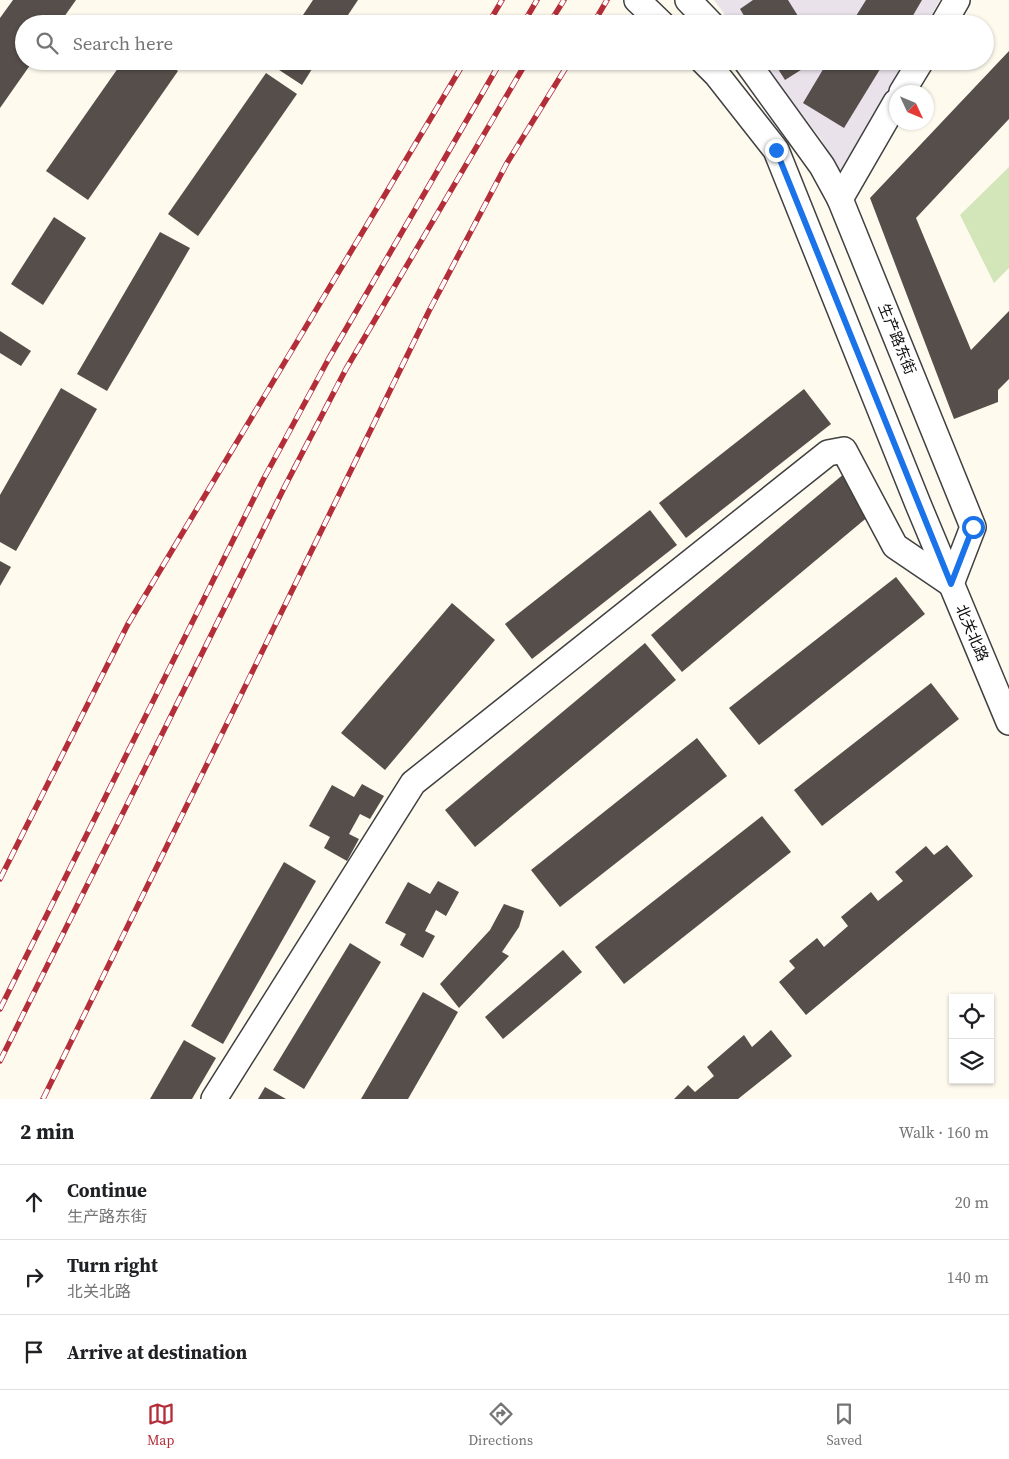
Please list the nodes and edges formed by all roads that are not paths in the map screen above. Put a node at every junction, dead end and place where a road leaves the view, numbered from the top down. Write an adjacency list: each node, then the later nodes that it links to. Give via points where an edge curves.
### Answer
1 (637, 0): 4 (street)
2 (688, 0): 5 (street)
3 (957, 0): 6 (street)
4 (653, 15)
5 (702, 15)
6 (948, 15)
7 (713, 70): 13 (street, 北关北路, via 776,150)
8 (753, 70): 12 (street, 生产路东街, via 822,166)
9 (915, 70): 10 (street)
10 (906, 85)
11 (889, 114): 12 (street)
12 (840, 198): 13 (street, 生产路东街, via 973,527)
13 (951, 584): 14 (street, 北关北路); 15 (street, via 895,546 844,450 828,454 413,783)
14 (1009, 722)
15 (214, 1099)

